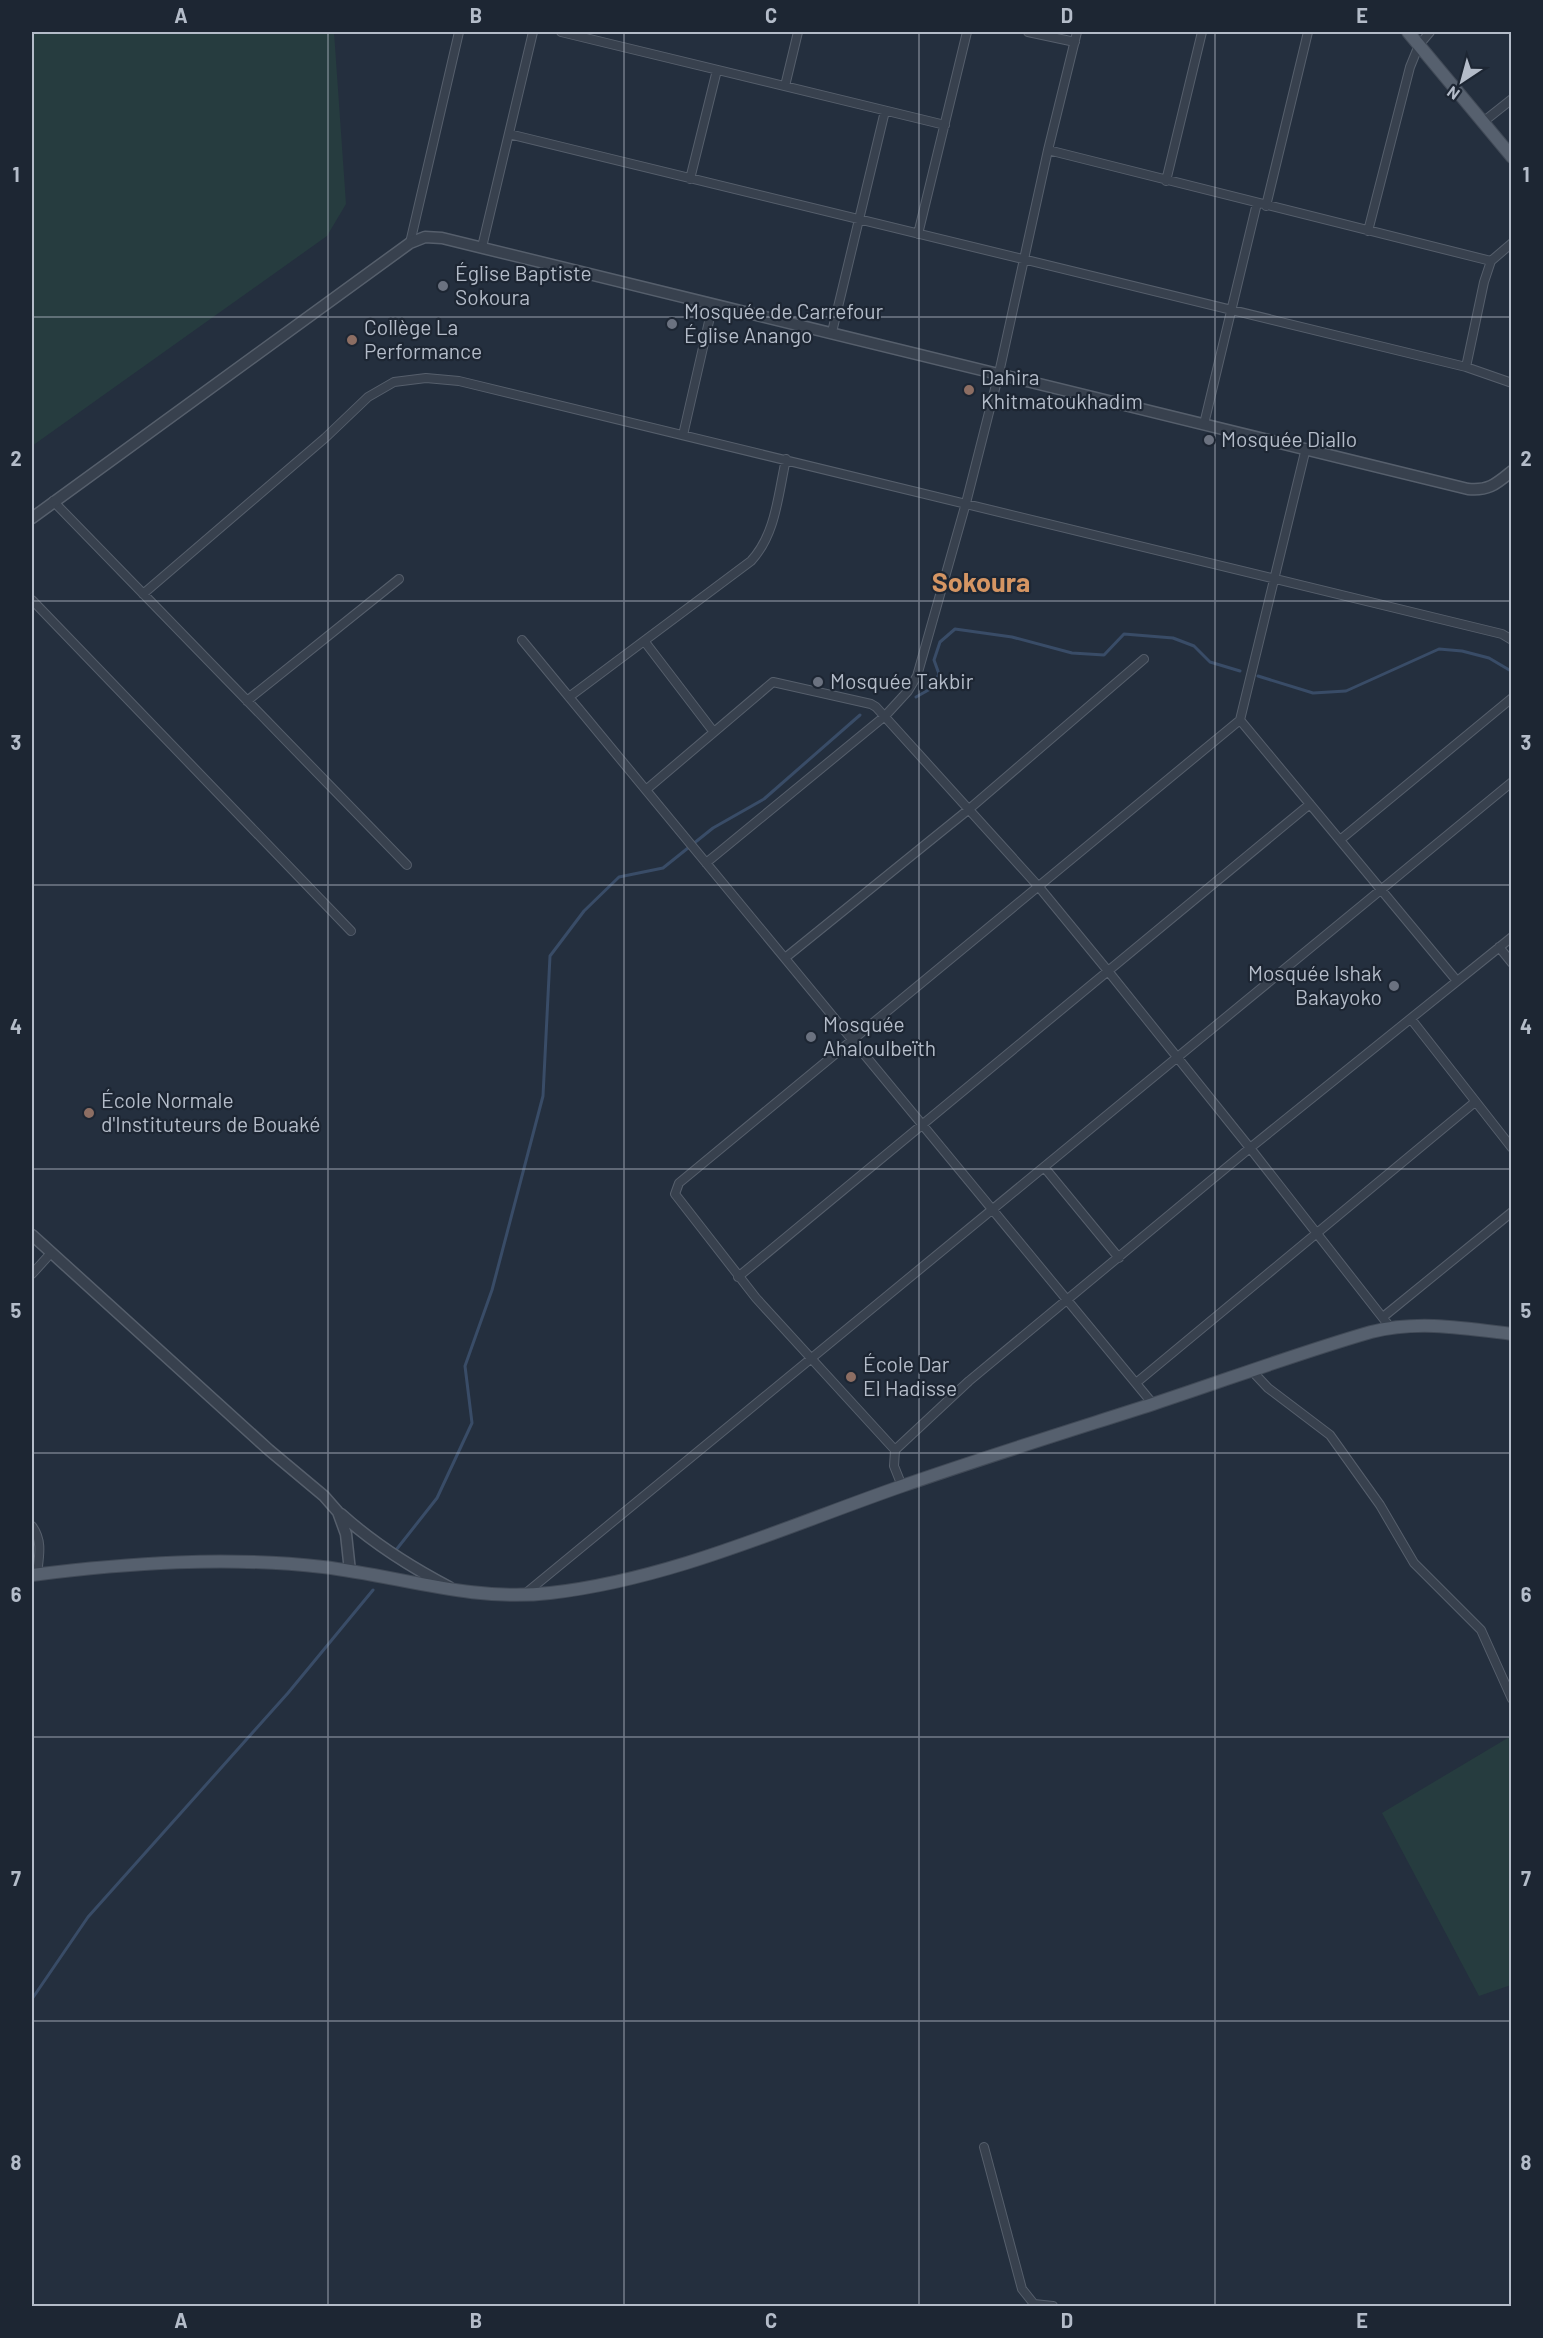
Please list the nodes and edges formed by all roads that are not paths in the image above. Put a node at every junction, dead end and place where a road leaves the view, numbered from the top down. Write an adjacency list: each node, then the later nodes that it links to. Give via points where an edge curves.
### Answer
1 (459, 32): 30 (street)
2 (533, 32): 20 (street)
3 (561, 32): 14 (street)
4 (798, 32): 15 (street)
5 (967, 32): 19 (street)
6 (1028, 32): 12 (street)
7 (1077, 32): 12 (street)
8 (1202, 32): 24 (street)
9 (1308, 32): 26 (street)
10 (1406, 32): 13 (main road)
11 (1430, 32): 13 (street)
12 (1075, 42): 21 (street)
13 (1419, 45): 18 (main road); 28 (street)
14 (717, 70): 15 (street); 23 (street)
15 (785, 86): 17 (street)
16 (1512, 99): 18 (street)
17 (885, 111): 19 (street); 27 (street)
18 (1483, 122): 22 (main road)
19 (945, 126): 29 (street)
20 (509, 134): 23 (street); 32 (street)
21 (1048, 150): 24 (street); 33 (street)
22 (1512, 157)
23 (690, 178): 27 (street)
24 (1166, 181): 25 (street)
25 (1257, 203): 26 (street); 36 (street)
26 (1266, 206): 28 (street)
27 (860, 220): 29 (street); 37 (street)
28 (1368, 231): 34 (street)
29 (918, 234): 33 (street)
30 (410, 243): 32 (street, via 425,237); 46 (street)
31 (1512, 243): 34 (street)
32 (482, 247): 35 (street)
33 (1024, 260): 36 (street); 39 (street)
34 (1491, 261): 38 (street)
35 (713, 304): 37 (street); 42 (street)
36 (1231, 310): 38 (street); 41 (street)
37 (832, 332): 39 (street)
38 (1466, 367): 40 (street)
39 (999, 373): 41 (street); 47 (street)
40 (1512, 383)
41 (1204, 424): 43 (street)
42 (683, 435): 44 (street); 51 (street, via 459,381 426,378 394,382 368,398)
43 (1306, 448): 45 (street, via 1482,490); 49 (street)
44 (786, 459): 47 (street); 55 (street, via 769,536 761,550)
45 (1512, 471)
46 (53, 501): 48 (street); 51 (street)
47 (966, 503): 49 (street); 60 (street, via 917,676)
48 (32, 518)
49 (1274, 577): 54 (street, via 1502,634); 61 (street)
50 (399, 579): 59 (street)
51 (143, 594): 59 (street)
52 (32, 600): 72 (street)
53 (522, 640): 57 (street)
54 (1512, 640)
55 (645, 642): 57 (street); 62 (street)
56 (1144, 659): 66 (street)
57 (568, 697): 64 (street)
58 (1512, 698): 67 (street)
59 (247, 701): 69 (street)
60 (885, 716): 62 (street, via 871,704 773,682); 66 (street); 68 (street)
61 (1240, 720): 65 (street); 70 (street)
62 (713, 731): 64 (street)
63 (1512, 782): 71 (street)
64 (646, 789): 68 (street)
65 (1310, 804): 67 (street); 77 (street)
66 (968, 810): 70 (street); 75 (street)
67 (1340, 840): 71 (street)
68 (706, 863): 75 (street)
69 (408, 865)
70 (1039, 887): 77 (street); 80 (street)
71 (1381, 889): 78 (street); 81 (street)
72 (351, 931)
73 (1512, 937): 74 (street)
74 (1499, 947): 76 (street); 78 (street)
75 (785, 958): 80 (street)
76 (1512, 963)
77 (1108, 971): 81 (street); 83 (street)
78 (1457, 981): 79 (street)
79 (1411, 1019): 82 (street); 84 (street)
80 (852, 1040): 83 (street); 94 (street, via 675,1188 675,1194)
81 (1177, 1057): 84 (street); 86 (street)
82 (1475, 1101): 85 (street); 89 (street)
83 (921, 1124): 87 (street); 94 (street)
84 (1250, 1148): 89 (street); 92 (street)
85 (1512, 1148)
86 (1044, 1167): 87 (street); 92 (street)
87 (992, 1209): 95 (street); 98 (street)
88 (1512, 1212): 96 (street)
89 (1317, 1233): 96 (street); 100 (street)
90 (32, 1234): 91 (street)
91 (51, 1253): 93 (street); 104 (street)
92 (1119, 1258): 95 (street)
93 (32, 1274)
94 (738, 1277): 98 (street)
95 (1067, 1300): 100 (street); 102 (street, via 969,1381)
96 (1386, 1322): 97 (main road); 99 (main road)
97 (1512, 1334)
98 (811, 1359): 102 (street); 109 (street)
99 (1252, 1371): 101 (main road); 110 (street, via 1330,1435 1380,1505 1414,1563 1481,1630)
100 (1136, 1383): 101 (street)
101 (1153, 1404): 103 (main road)
102 (895, 1450): 103 (street, via 894,1466)
103 (902, 1486): 109 (main road, via 636,1578)
104 (338, 1512): 106 (street, via 346,1534); 108 (street, via 398,1559)
105 (32, 1526): 107 (street, via 40,1545)
106 (350, 1571): 107 (main road, via 266,1563 152,1562); 108 (main road)
107 (34, 1575)
108 (458, 1591): 109 (main road)
109 (522, 1596)
110 (1512, 1699)
111 (984, 2147): 112 (street, via 1022,2289 1034,2304)
112 (1053, 2307)

